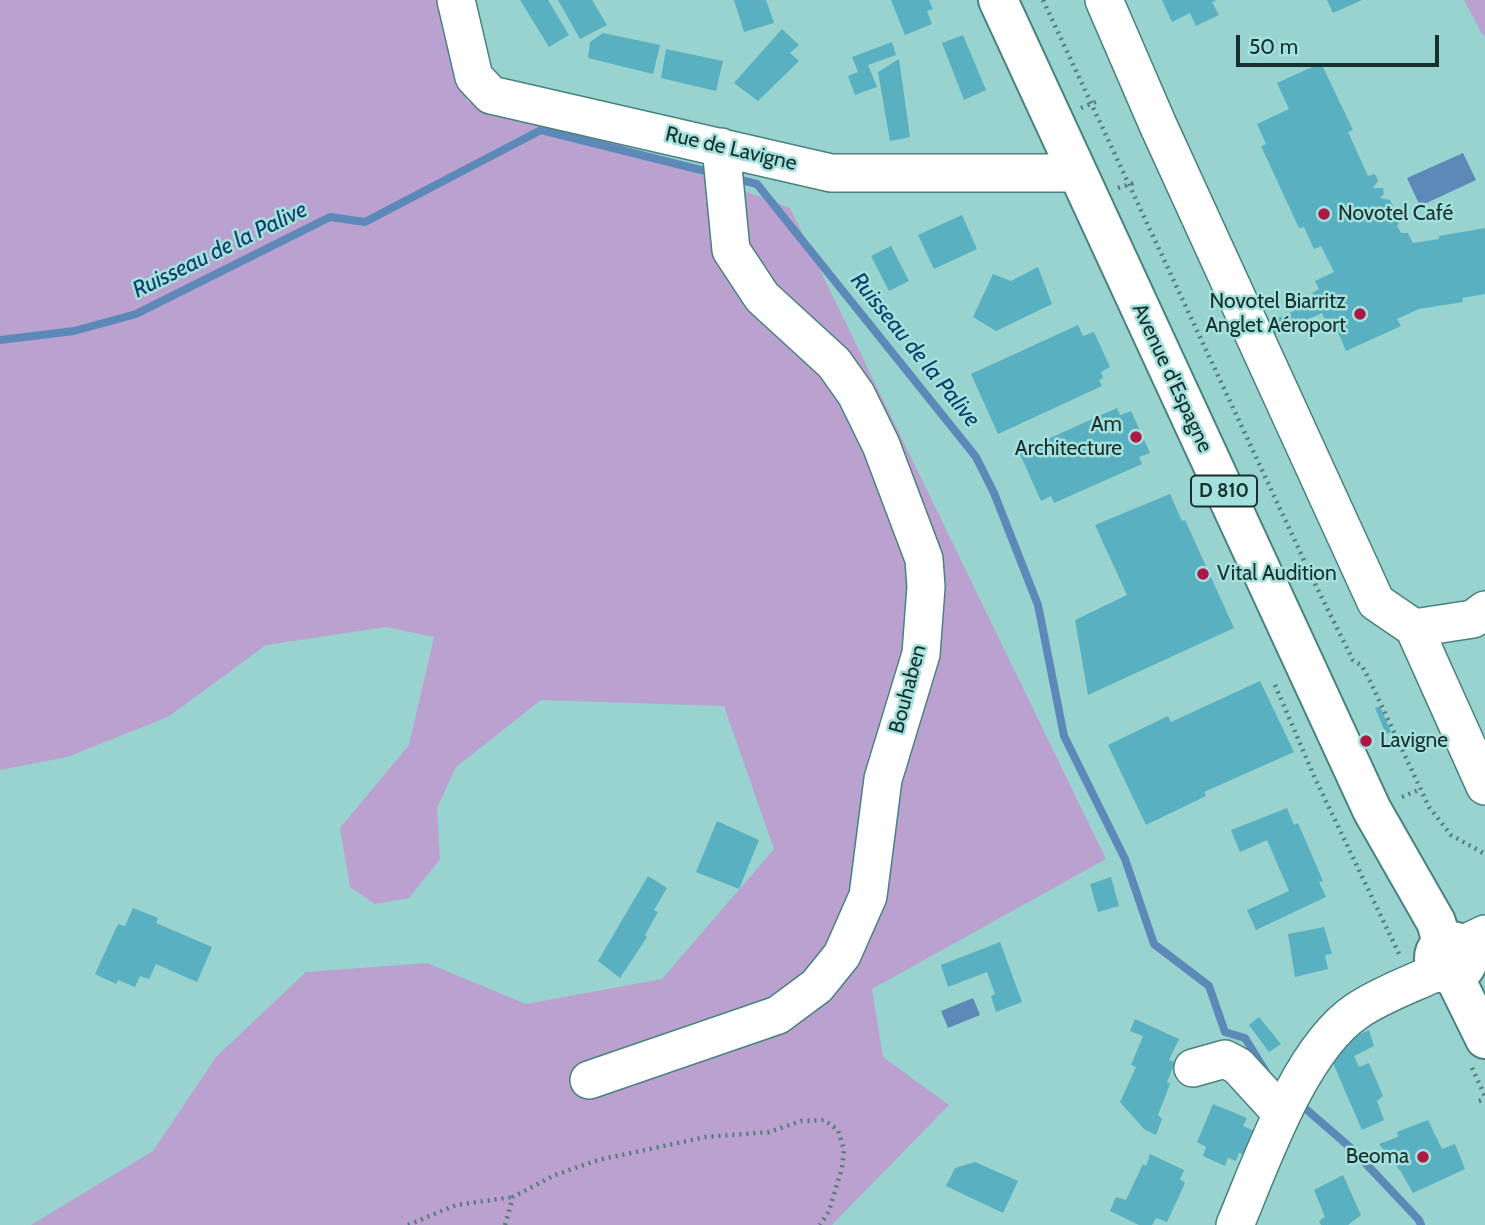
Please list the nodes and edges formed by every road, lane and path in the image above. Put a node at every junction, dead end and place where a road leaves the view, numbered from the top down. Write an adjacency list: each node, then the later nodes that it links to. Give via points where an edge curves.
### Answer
1 (456, 0): 5 (street, Rue de Lavigne, via 474,77 491,94)
2 (998, 0): 6 (main road, Avenue d'Espagne / D 810)
3 (1043, 0): 10 (path, via 1316,586 1353,660 1370,681)
4 (1104, 0): 8 (street, via 1376,601)
5 (722, 161): 6 (street, Rue de Lavigne, via 831,173); 16 (street, Bouhaben, via 731,250 762,298 834,363 856,394 881,445 924,559 921,653 883,779 868,896 842,954 817,986 778,1014)
6 (1077, 173): 13 (main road, Avenue d'Espagne / D 810, via 1372,810)
7 (1485, 610): 8 (street, via 1473,619)
8 (1414, 628): 9 (street)
9 (1485, 786)
10 (1421, 789): 11 (path); 12 (path, via 1451,835)
11 (1414, 792)
12 (1485, 854)
13 (1457, 953): 14 (main road, Avenue d'Espagne / D 810); 17 (street, via 1355,1012 1322,1045)
14 (1485, 1038)
15 (1193, 1068): 17 (street, via 1224,1059)
16 (589, 1080)
17 (1288, 1103): 22 (street)
18 (513, 1196): 19 (path, via 456,1205); 20 (path); 21 (path, via 598,1160 706,1137 769,1132 801,1121 824,1120 838,1130 844,1150 829,1211)
19 (408, 1225)
20 (505, 1225)
21 (820, 1225)
22 (1235, 1225)

